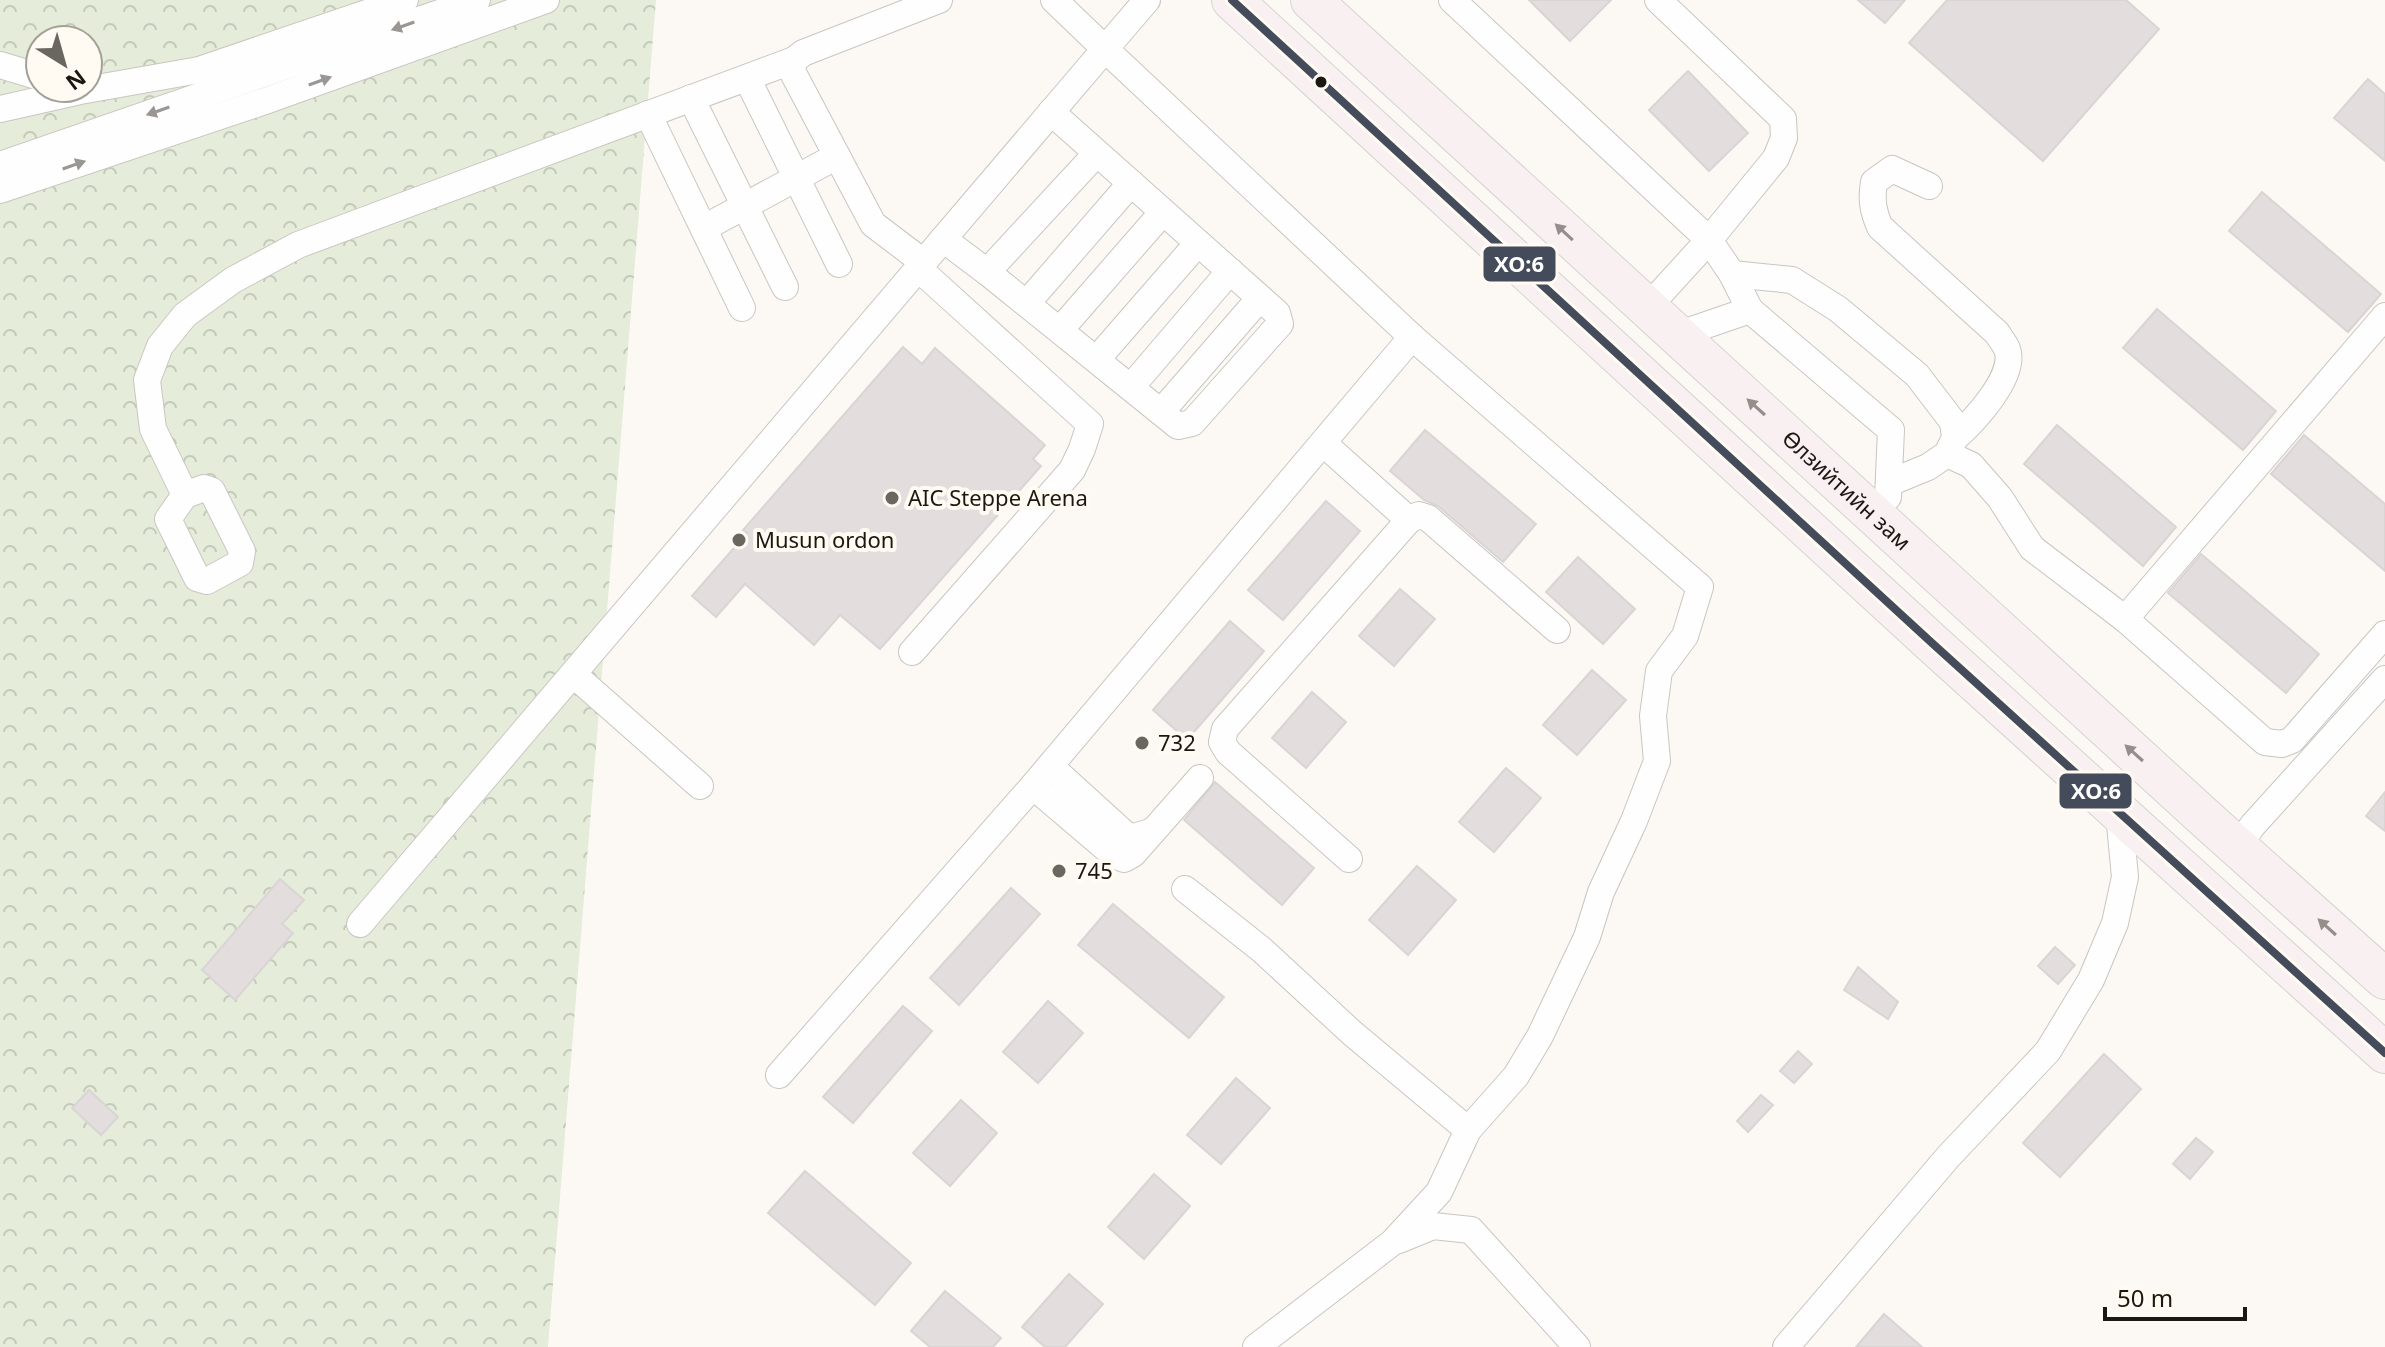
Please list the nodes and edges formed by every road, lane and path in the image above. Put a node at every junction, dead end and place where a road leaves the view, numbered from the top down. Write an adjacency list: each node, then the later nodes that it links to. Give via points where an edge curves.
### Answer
1 (405, 0): 16 (street, via 199,70)
2 (477, 0): 24 (street, one-way to 24)
3 (546, 0): 28 (street, one-way to 3)
4 (939, 0): 12 (street)
5 (1054, 0): 11 (street)
6 (1232, 0): 61 (highway)
7 (1311, 0): 43 (highway, Өлзийтийн зам, one-way to 7)
8 (1452, 0): 33 (street)
9 (1658, 0): 33 (street, via 1783,119 1784,138 1776,158)
10 (1144, 1): 11 (street)
11 (1105, 49): 20 (street); 48 (street)
12 (794, 60): 15 (street); 23 (street, via 792,71)
13 (0, 65): 14 (street)
14 (24, 72)
15 (747, 78): 17 (street); 25 (street)
16 (104, 85)
17 (691, 98): 21 (street); 29 (street)
18 (24, 103): 19 (street)
19 (0, 109)
20 (1051, 112): 22 (street); 32 (street)
21 (648, 114): 31 (street); 54 (street, via 298,245 233,280 185,315 160,346 147,380 153,429)
22 (1097, 153): 26 (street); 38 (street)
23 (837, 156): 25 (street); 36 (street, via 873,224)
24 (0, 165)
25 (796, 178): 29 (street); 35 (street)
26 (1131, 183): 30 (street); 41 (street)
27 (1929, 186): 52 (street, via 1892,169 1874,182 1871,198 1880,227 1997,333 2009,351 2007,373)
28 (0, 190)
29 (745, 206): 31 (street); 40 (street)
30 (1163, 212): 34 (street); 46 (street)
31 (704, 228): 42 (street)
32 (943, 239): 36 (street); 38 (street)
33 (1709, 240): 39 (street); 43 (street)
34 (1198, 243): 37 (street); 49 (street)
35 (839, 264)
36 (921, 265): 62 (street, via 1090,424 1072,470); 63 (street)
37 (1230, 271): 50 (street); 50 (street, via 1277,313 1280,324 1192,423 1178,426)
38 (987, 272): 41 (street)
39 (1732, 274): 44 (street); 52 (street, via 1792,280 1838,309 1917,375 1953,422)
40 (785, 287)
41 (1027, 303): 46 (street)
42 (742, 308)
43 (1647, 308): 47 (highway, Өлзийтийн зам)
44 (1750, 310): 47 (street); 53 (street, via 1891,430)
45 (2385, 316): 58 (street)
46 (1060, 330): 49 (street)
47 (1677, 335): 56 (highway, Өлзийтийн зам, one-way to 47)
48 (1412, 337): 51 (street); 76 (street, via 1700,587 1685,636 1659,671 1653,716 1657,761 1587,937 1516,1076)
49 (1097, 359): 50 (street)
50 (1131, 387)
51 (1323, 443): 55 (street); 65 (street)
52 (1951, 446): 53 (street, via 1928,467); 58 (street, via 2000,498 2032,548)
53 (1889, 483): 56 (street)
54 (185, 495)
55 (1409, 520): 59 (street, via 1428,518); 70 (street, via 1225,729 1222,742)
56 (1886, 525): 57 (highway, Өлзийтийн зам)
57 (1970, 603): 61 (highway); 69 (highway, Өлзийтийн зам, one-way to 57)
58 (2125, 619): 60 (street, via 2265,742 2282,744 2292,740)
59 (1557, 630)
60 (2385, 634)
61 (1932, 643): 68 (highway)
62 (912, 652)
63 (573, 674): 67 (street); 72 (street)
64 (2385, 679): 69 (street)
65 (1042, 776): 66 (street, via 1134,837 1153,831); 75 (street)
66 (1200, 778)
67 (700, 786)
68 (2119, 814): 74 (highway); 80 (street, via 2125,877 2115,923 2091,980 2048,1051 1948,1157)
69 (2237, 847): 73 (highway, Өлзийтийн зам, one-way to 69)
70 (1349, 859)
71 (1185, 889): 76 (street)
72 (360, 924)
73 (2385, 979)
74 (2385, 1053)
75 (779, 1075)
76 (1468, 1130): 77 (street, via 1439,1192)
77 (1393, 1242): 78 (street); 79 (street, via 1433,1226 1471,1230)
78 (1256, 1347)
79 (1577, 1347)
80 (1786, 1347)

